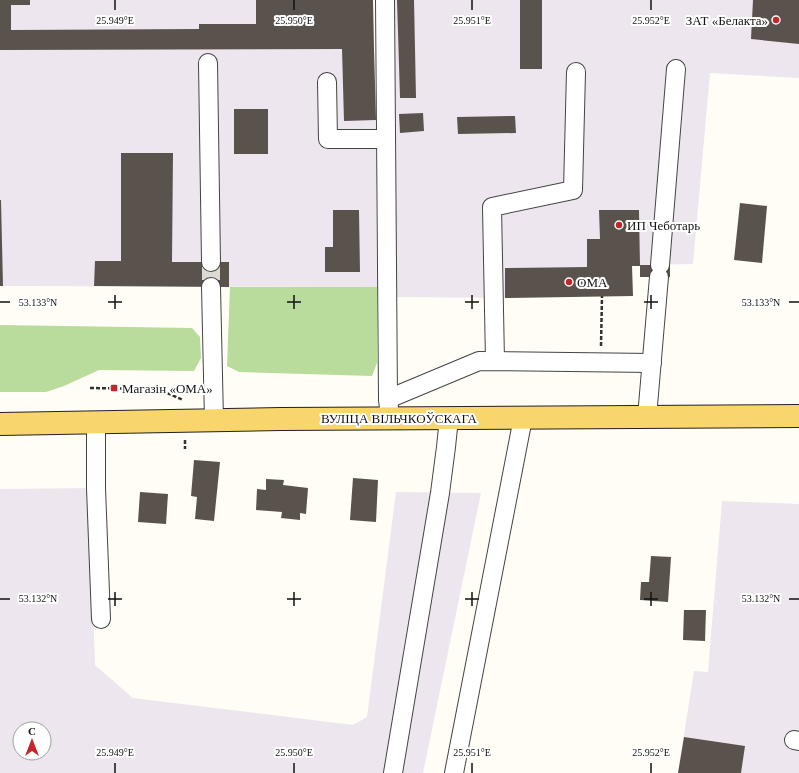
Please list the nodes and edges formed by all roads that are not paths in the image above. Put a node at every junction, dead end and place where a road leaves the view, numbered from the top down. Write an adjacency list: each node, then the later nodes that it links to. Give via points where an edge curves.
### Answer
1 (385, 0): 6 (street)
2 (208, 63): 7 (street)
3 (676, 69): 10 (street)
4 (576, 72): 9 (street, via 573,190 492,207)
5 (327, 82): 6 (street, via 328,139)
6 (386, 139): 11 (street)
7 (211, 262)
8 (211, 287): 16 (street)
9 (495, 361): 10 (street); 11 (street, via 479,361)
10 (652, 363): 13 (street)
11 (389, 409): 14 (main road, ВУЛІЦА ВІЛЬЧКОЎСКАГА); 16 (main road, ВУЛІЦА ВІЛЬЧКОЎСКАГА)
12 (799, 416): 13 (main road, ВУЛІЦА ВІЛЬЧКОЎСКАГА)
13 (647, 417): 15 (main road, ВУЛІЦА ВІЛЬЧКОЎСКАГА)
14 (449, 418): 15 (main road, ВУЛІЦА ВІЛЬЧКОЎСКАГА); 20 (street, via 440,493)
15 (522, 418): 21 (street)
16 (214, 420): 17 (main road, ВУЛІЦА ВІЛЬЧКОЎСКАГА)
17 (96, 422): 18 (main road, ВУЛІЦА ВІЛЬЧКОЎСКАГА); 19 (street)
18 (0, 424)
19 (101, 619)
20 (393, 773)
21 (454, 773)

